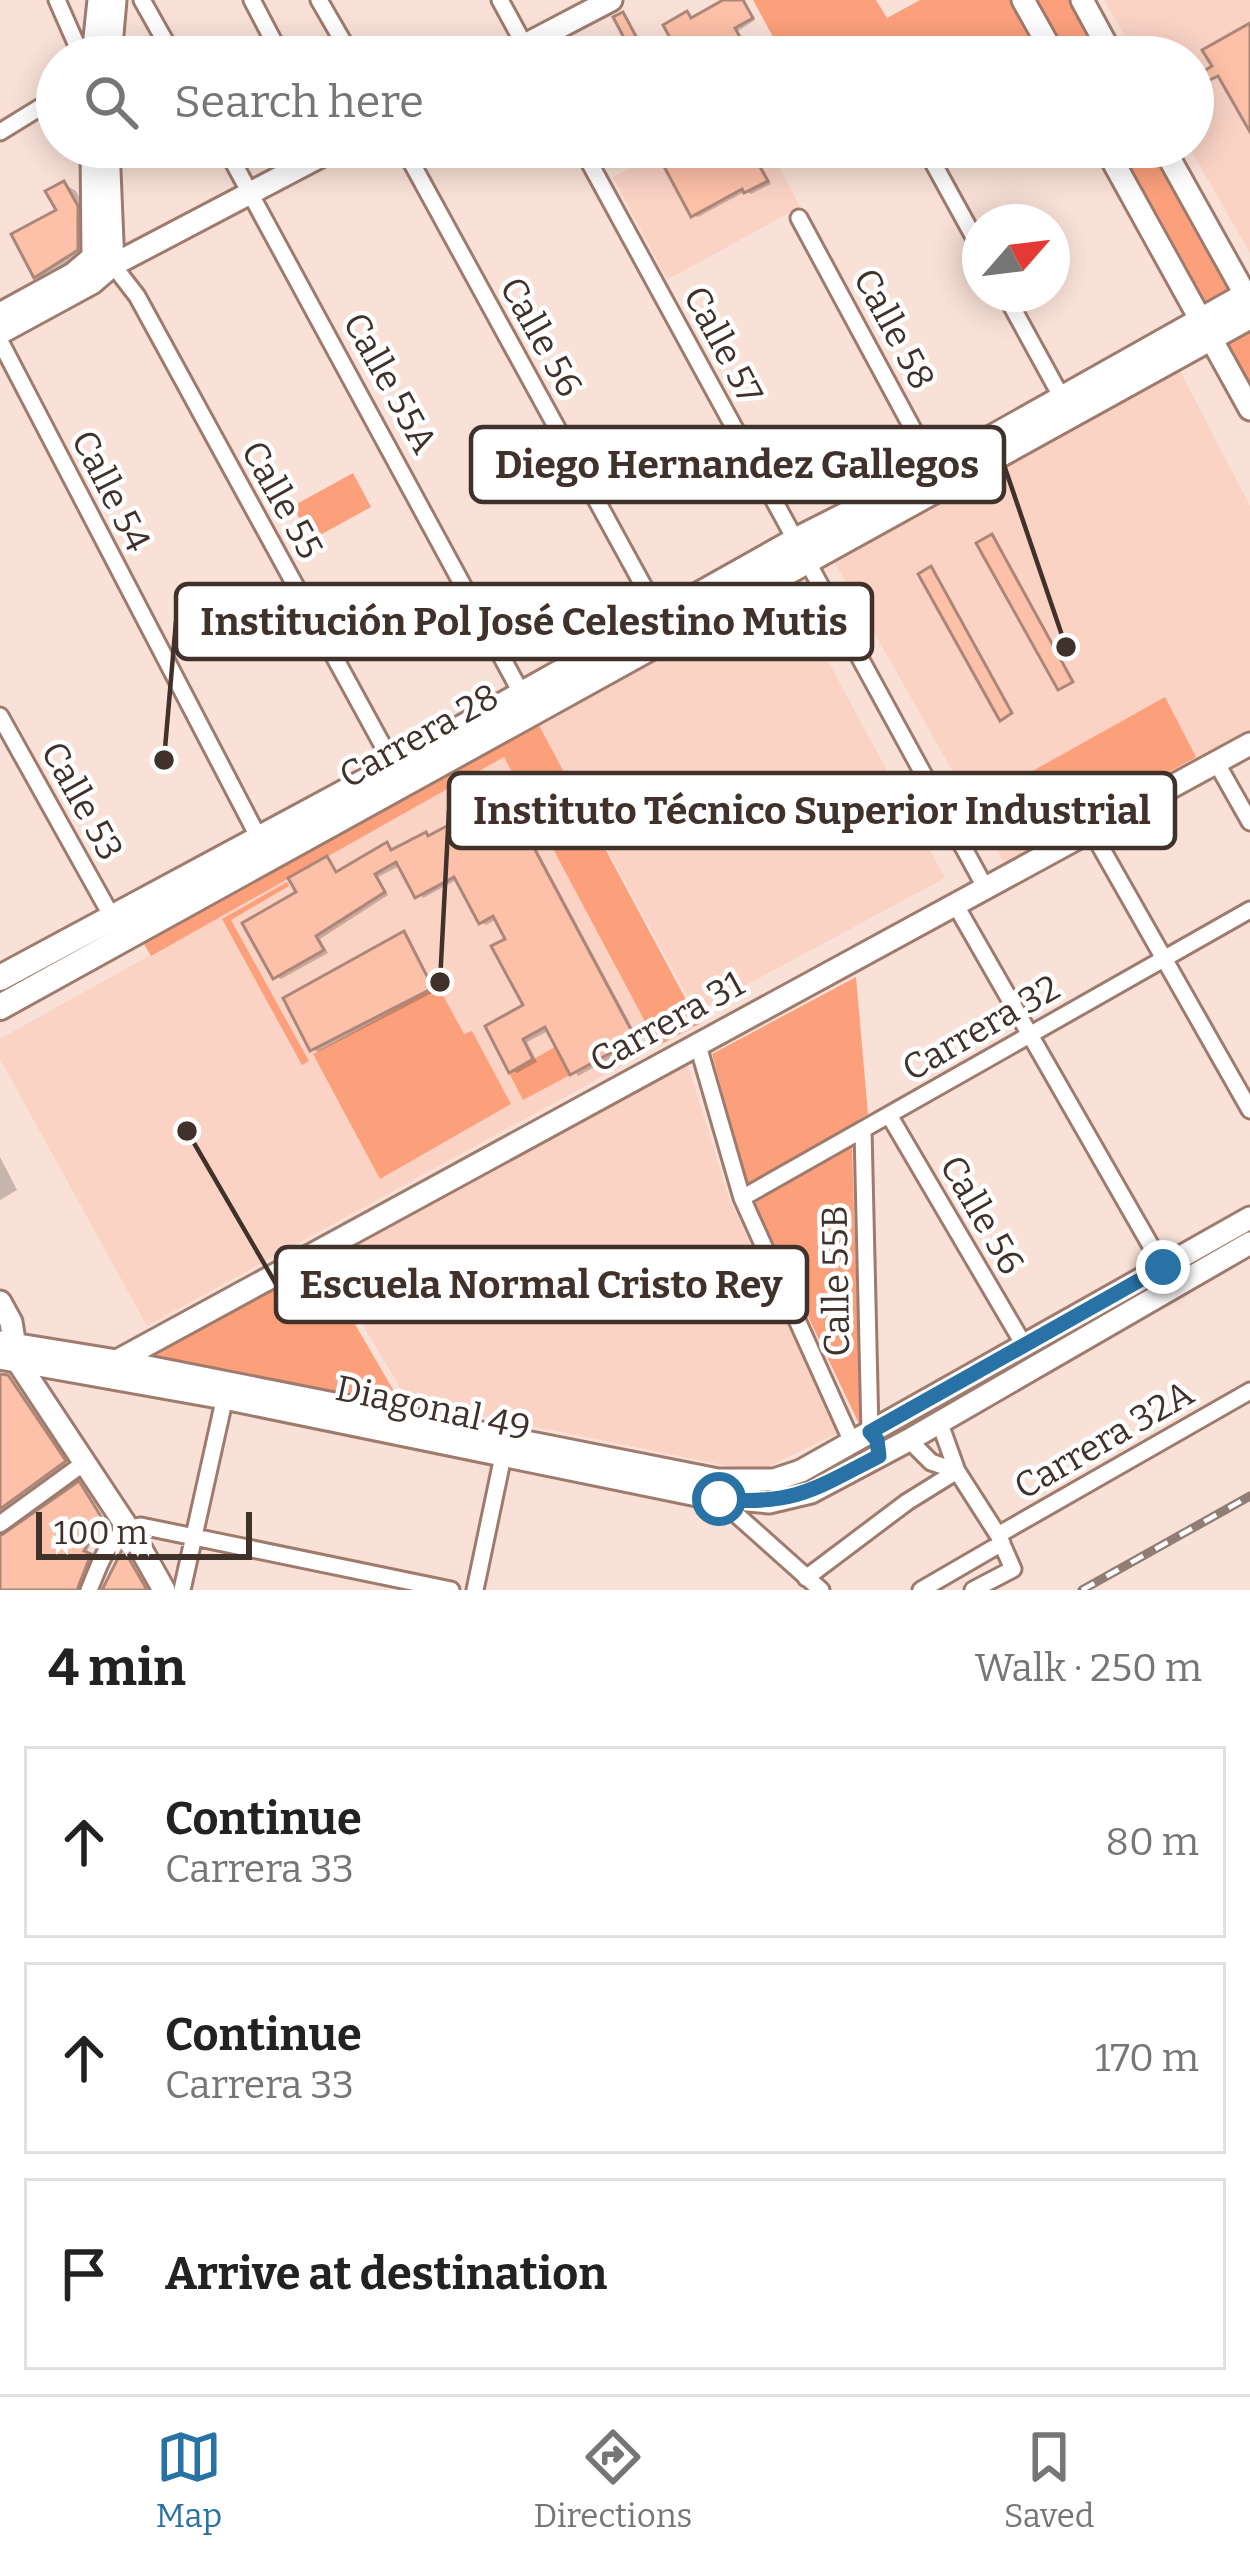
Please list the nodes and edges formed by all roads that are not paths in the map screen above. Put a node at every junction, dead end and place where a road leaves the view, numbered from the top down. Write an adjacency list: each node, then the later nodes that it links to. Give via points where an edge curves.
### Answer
1 (57, 0): 11 (street)
2 (98, 0): 12 (main road)
3 (115, 0): 13 (main road)
4 (142, 0): 14 (street)
5 (252, 0): 15 (street)
6 (319, 0): 16 (street)
7 (500, 0): 17 (street)
8 (610, 0): 18 (main road)
9 (1023, 0): 19 (main road)
10 (1082, 0): 20 (main road)
11 (73, 36)
12 (94, 36)
13 (112, 36)
14 (162, 36)
15 (271, 36)
16 (340, 36)
17 (520, 36)
18 (552, 36)
19 (1043, 36)
20 (1102, 36)
21 (36, 110): 22 (street)
22 (0, 132)
23 (94, 168): 35 (main road)
24 (106, 168): 35 (main road)
25 (237, 168): 32 (street, Calle 55A)
26 (299, 168): 32 (main road)
27 (415, 168): 45 (street, Calle 56)
28 (592, 168): 44 (street, Calle 57)
29 (937, 168): 33 (street)
30 (1118, 168): 39 (main road)
31 (1175, 168): 36 (main road)
32 (251, 194): 35 (main road); 46 (street, Calle 55A)
33 (962, 215)
34 (800, 218): 43 (street, Calle 58)
35 (103, 261): 38 (main road); 40 (main road, via 92,283); 50 (street, Calle 55, via 137,296)
36 (1249, 302): 39 (main road, Carrera 28)
37 (1015, 312): 41 (street)
38 (0, 314)
39 (1206, 329): 41 (main road, Carrera 28); 42 (main road); 44 (main road, Carrera 28)
40 (0, 337): 53 (street, Calle 54)
41 (1062, 398): 43 (main road, Carrera 28)
42 (1250, 409)
43 (935, 470): 44 (main road, Carrera 28)
44 (800, 550): 45 (main road, Carrera 28); 46 (main road, Carrera 28); 55 (street, Calle 57)
45 (661, 618): 46 (main road, Carrera 28)
46 (527, 704): 50 (main road, Carrera 28); 54 (main road, Carrera 28)
47 (0, 716): 58 (street, Calle 53)
48 (1250, 744): 49 (main road, Carrera 31)
49 (1216, 762): 51 (street); 52 (main road, Carrera 31)
50 (394, 766): 53 (main road, Carrera 28)
51 (1250, 822)
52 (1090, 830): 55 (main road, Carrera 31); 59 (street)
53 (257, 836): 54 (street, Calle 54); 58 (main road, Carrera 28)
54 (270, 860): 61 (main road, Carrera 28)
55 (985, 887): 56 (main road, Carrera 31)
56 (955, 904): 62 (street); 63 (main road, Carrera 31)
57 (1250, 910): 59 (street, Carrera 32)
58 (111, 916): 60 (main road, Carrera 28)
59 (1162, 960): 62 (street, Carrera 32); 64 (street)
60 (0, 978)
61 (0, 1007)
62 (1028, 1036): 65 (street, Carrera 32); 70 (street)
63 (697, 1042): 67 (street); 74 (main road, Carrera 31)
64 (1250, 1110)
65 (889, 1115): 66 (street, Carrera 32); 72 (street, Calle 56)
66 (862, 1130): 67 (street, Carrera 32); 79 (street, Calle 55B)
67 (742, 1198): 79 (street)
68 (1250, 1218): 70 (main road)
69 (1250, 1243): 78 (main road, Diagonal 49)
70 (1163, 1267): 72 (main road)
71 (0, 1302): 73 (main road)
72 (1024, 1345): 77 (main road)
73 (6, 1347): 74 (main road, Diagonal 49); 75 (main road, Diagonal 49); 83 (main road)
74 (117, 1361): 75 (main road, Diagonal 49)
75 (226, 1390): 79 (main road, Diagonal 49, via 741,1482 789,1476); 81 (main road, Diagonal 49); 88 (street)
76 (1250, 1391): 89 (street, Carrera 32A)
77 (898, 1416): 79 (main road); 80 (main road)
78 (939, 1421): 80 (main road, Diagonal 49); 84 (street)
79 (861, 1437): 82 (main road, via 877,1440)
80 (909, 1440): 82 (main road, Diagonal 49); 84 (street, via 931,1462)
81 (503, 1456): 85 (main road, Diagonal 49); 95 (street)
82 (879, 1456): 85 (main road, Diagonal 49, via 800,1496)
83 (84, 1463): 86 (street); 87 (main road)
84 (957, 1471): 89 (street); 90 (street)
85 (719, 1499): 90 (street)
86 (0, 1524)
87 (132, 1535): 88 (street, via 156,1527); 91 (street, via 115,1537); 92 (main road); 93 (main road)
88 (195, 1535): 93 (street); 94 (street)
89 (1000, 1539): 97 (street); 98 (street, Carrera 32A, via 1013,1569)
90 (806, 1578): 96 (street)
91 (89, 1590)
92 (164, 1590)
93 (180, 1590)
94 (451, 1590)
95 (475, 1590)
96 (821, 1590)
97 (921, 1590)
98 (973, 1590)

